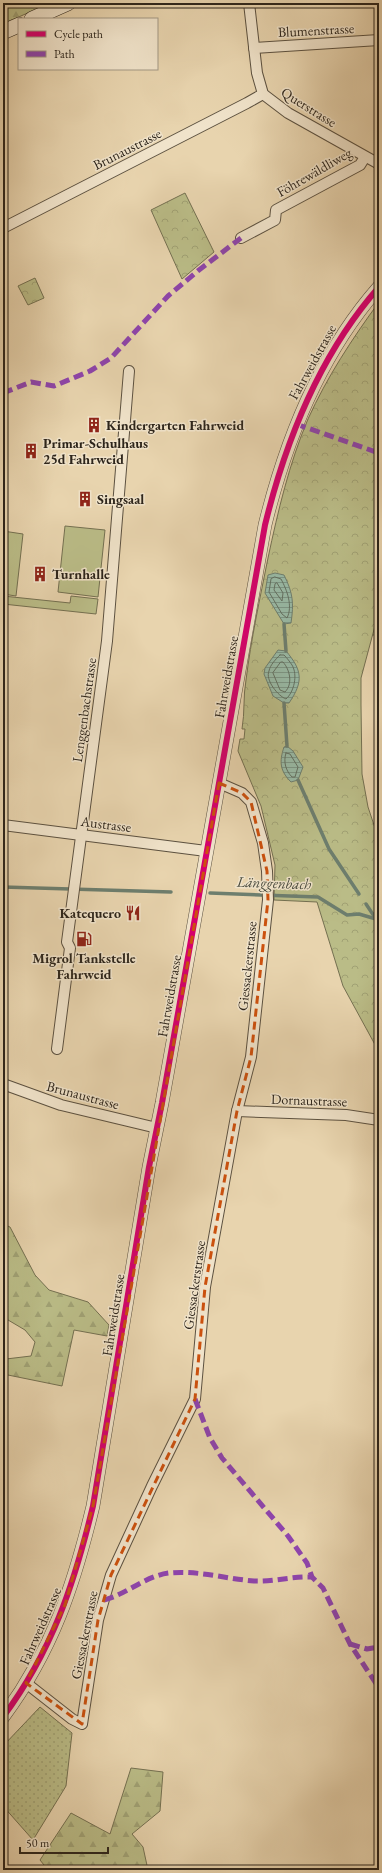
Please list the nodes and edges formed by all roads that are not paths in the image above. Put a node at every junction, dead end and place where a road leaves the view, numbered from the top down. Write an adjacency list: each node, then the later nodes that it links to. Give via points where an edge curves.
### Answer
1 (68, 3): 3 (main road)
2 (249, 3): 7 (street, Querstrasse)
3 (34, 18)
4 (18, 25): 5 (main road)
5 (3, 32)
6 (379, 40): 7 (street, Blumenstrasse)
7 (254, 48): 8 (street, Querstrasse)
8 (263, 94): 9 (street, Querstrasse, via 288,113); 11 (street, Brunaustrasse)
9 (365, 157): 10 (street, Querstrasse); 12 (street, Föhrewäldliweg, via 360,165 276,210 274,220)
10 (379, 164)
11 (3, 228)
12 (241, 238)
13 (379, 287): 15 (street, Fahrweidstrasse, via 325,366 296,424 285,457 265,525)
14 (129, 371): 17 (street, Lenggenbachstrasse, via 107,641)
15 (219, 783): 18 (street, Fahrweidstrasse); 21 (street, Giessackerstrasse, via 242,793 251,802 263,843 268,895 258,1006 250,1057)
16 (3, 825): 17 (street, Austrasse)
17 (82, 835): 18 (street, Austrasse); 19 (street, Lenggenbachstrasse, via 67,942 70,948)
18 (206, 851): 23 (street, Fahrweidstrasse)
19 (57, 1049)
20 (3, 1084): 23 (street, Brunaustrasse, via 61,1105)
21 (237, 1111): 22 (street, Dornaustrasse, via 346,1115); 24 (street, Giessackerstrasse, via 205,1287 195,1399 111,1575 98,1620 82,1724)
22 (379, 1120)
23 (156, 1128): 24 (street, Fahrweidstrasse, via 93,1506 65,1605)
24 (26, 1683): 25 (street, Fahrweidstrasse)
25 (5, 1710)

